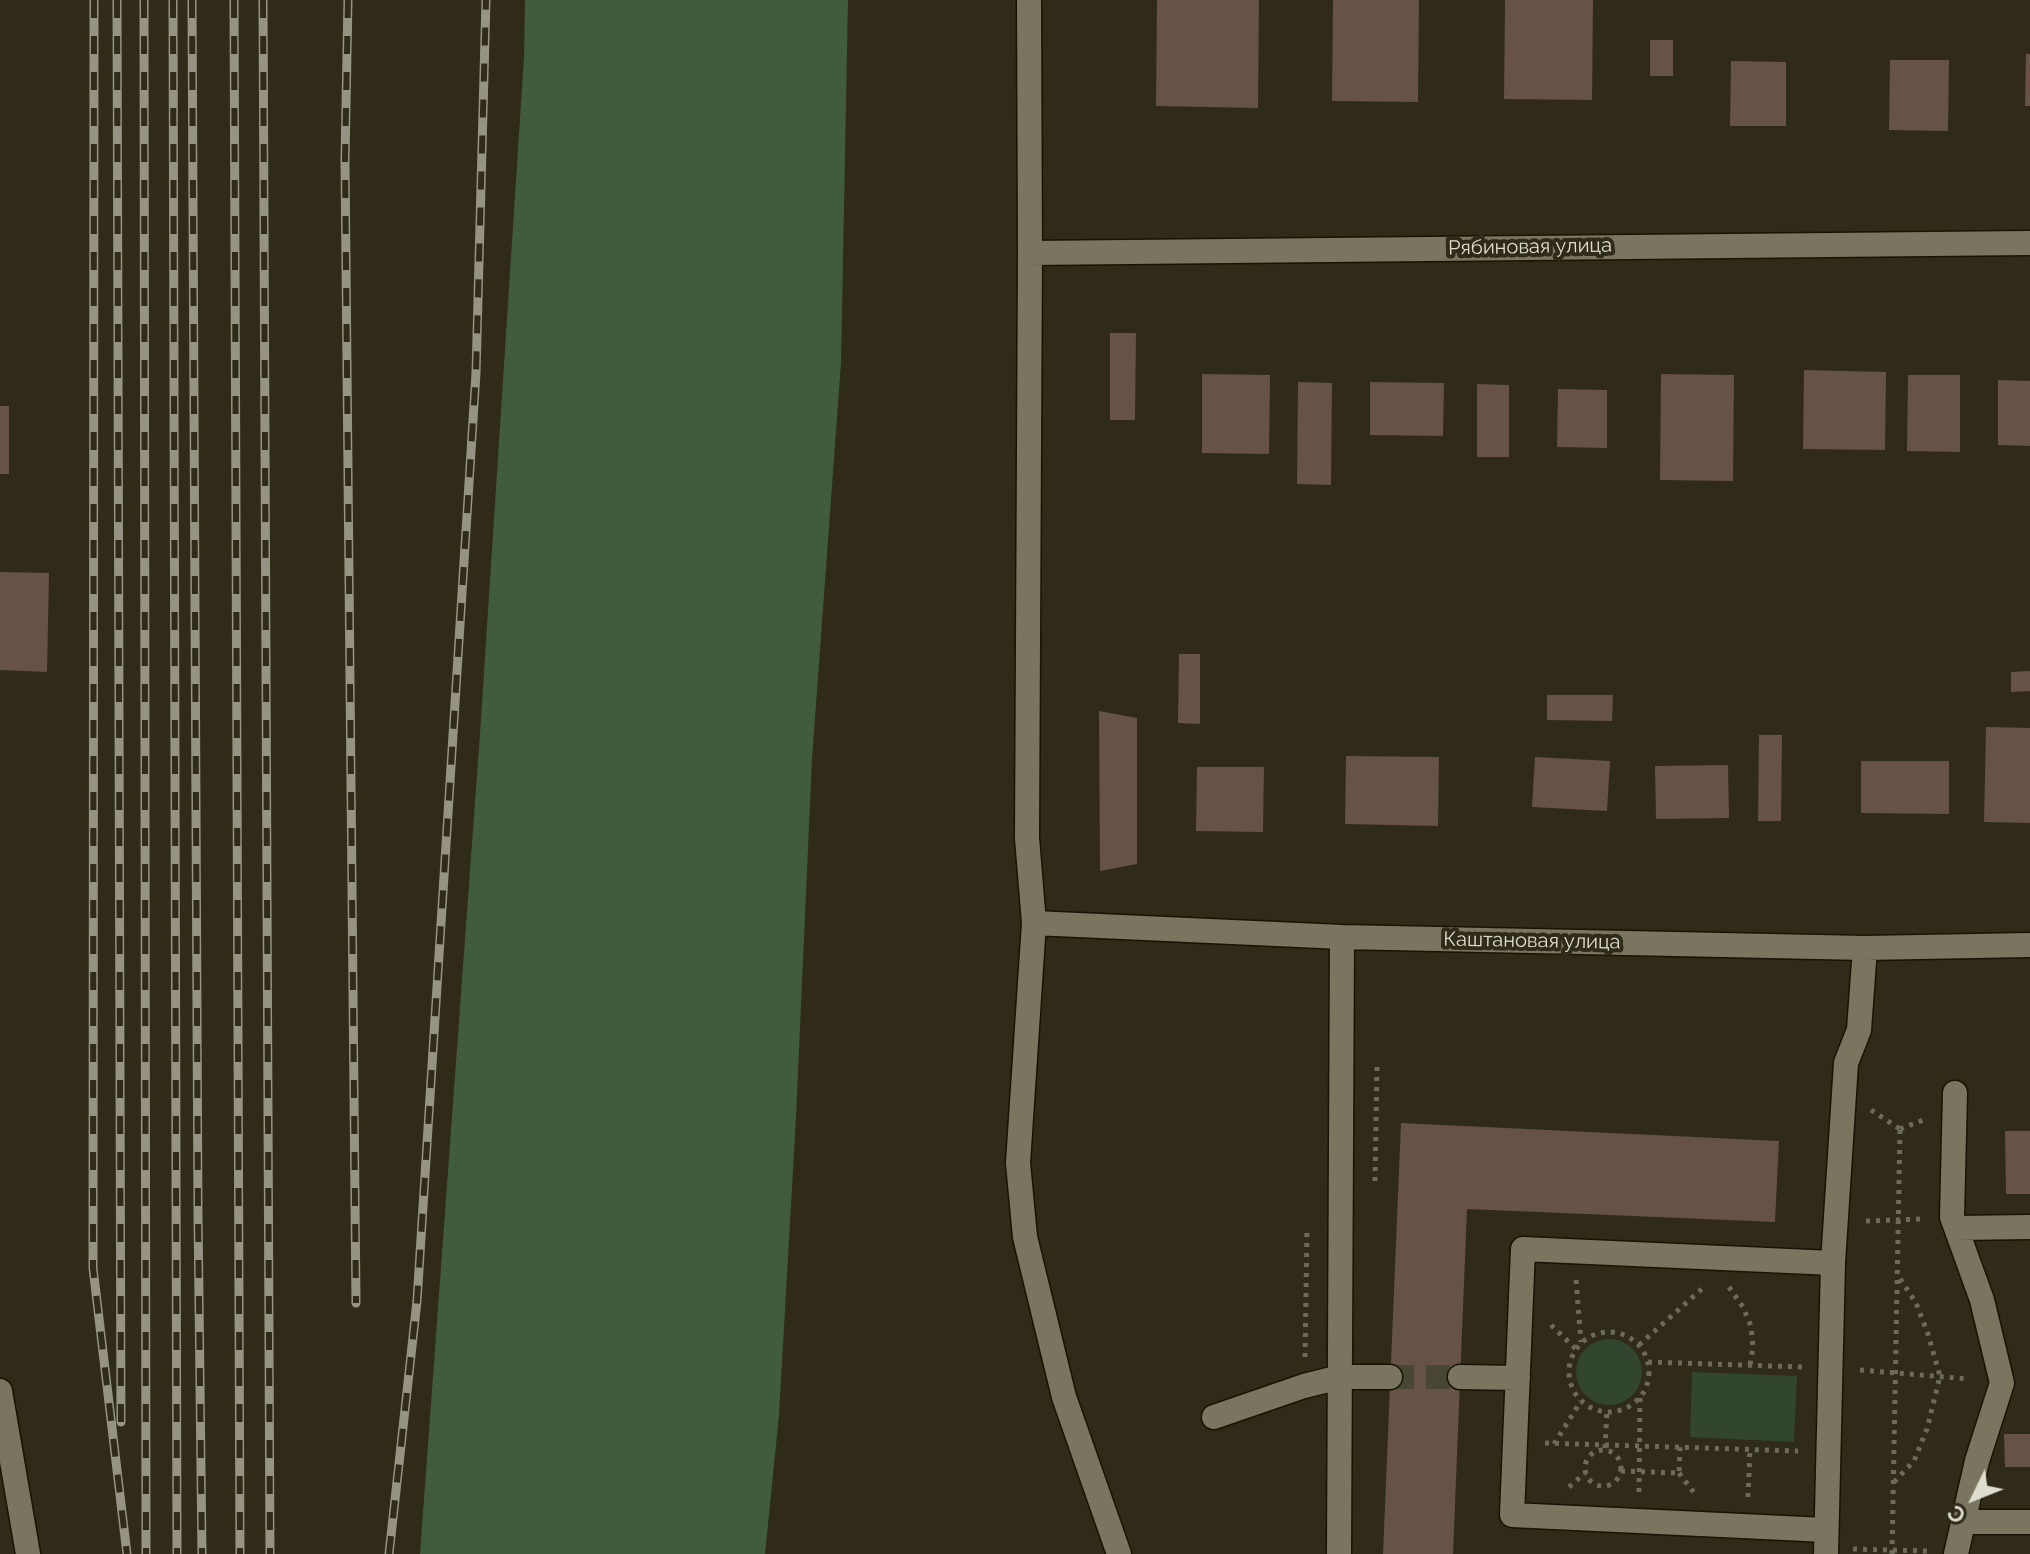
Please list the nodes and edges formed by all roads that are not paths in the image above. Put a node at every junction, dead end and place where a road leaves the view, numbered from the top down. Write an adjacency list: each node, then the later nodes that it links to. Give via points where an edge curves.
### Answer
1 (1029, 0): 3 (street)
2 (2030, 243): 3 (street, Рябиновая улица)
3 (1030, 253): 4 (street, via 1027,838)
4 (1034, 923): 5 (street, Каштановая улица); 23 (street, via 1018,1163 1025,1237 1064,1397)
5 (1342, 937): 7 (street, Каштановая улица); 12 (street)
6 (2030, 945): 7 (street, Каштановая улица)
7 (1865, 948): 11 (street, via 1859,1030 1846,1063)
8 (1955, 1093): 9 (street)
9 (1954, 1222): 10 (street); 18 (street, via 1982,1300 2002,1383)
10 (2030, 1227)
11 (1833, 1263): 15 (street, via 1717,1266 1523,1249); 20 (street)
12 (1340, 1377): 13 (street); 17 (street); 24 (street)
13 (1390, 1377)
14 (1460, 1377): 15 (street)
15 (1518, 1378): 20 (street, via 1512,1515 1746,1526)
16 (0, 1391): 22 (street)
17 (1214, 1417)
18 (1964, 1522): 19 (street); 21 (street)
19 (2030, 1522)
20 (1826, 1544)
21 (1956, 1553)
22 (28, 1554)
23 (1119, 1554)
24 (1339, 1554)

